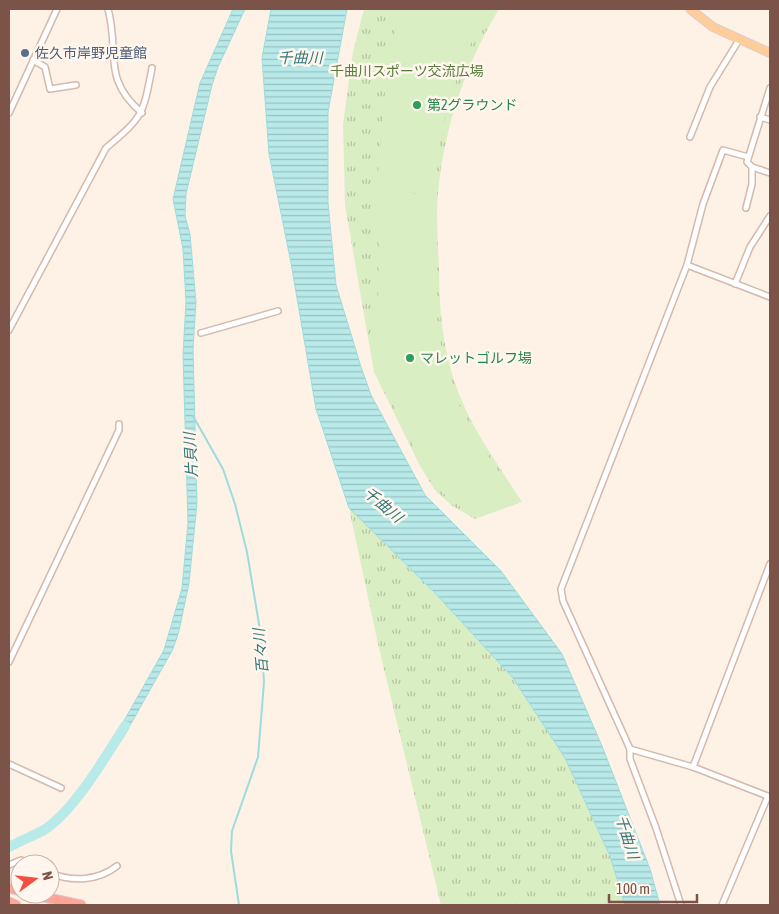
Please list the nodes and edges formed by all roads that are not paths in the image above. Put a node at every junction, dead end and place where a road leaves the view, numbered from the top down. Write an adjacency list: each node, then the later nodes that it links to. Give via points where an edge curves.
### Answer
1 (57, 9): 6 (street)
2 (108, 9): 11 (street, via 114,74 124,95)
3 (690, 9): 4 (main road, via 706,23)
4 (740, 40): 5 (main road); 14 (street, via 710,87)
5 (770, 53)
6 (33, 60): 8 (street, via 45,67 50,89); 10 (street)
7 (152, 68): 11 (street)
8 (76, 85)
9 (770, 88): 12 (street)
10 (9, 113)
11 (142, 113): 24 (street, via 106,148)
12 (760, 117): 13 (street); 15 (street)
13 (770, 120)
14 (690, 137)
15 (748, 157): 16 (street, via 747,162); 20 (street, via 723,150 703,204)
16 (752, 167): 17 (street); 18 (street)
17 (770, 173)
18 (746, 208)
19 (770, 216): 21 (street, via 750,247)
20 (687, 265): 21 (street); 29 (street, via 561,590 563,601)
21 (736, 284): 22 (street)
22 (770, 297)
23 (278, 311): 25 (street)
24 (9, 330)
25 (201, 332)
26 (119, 424): 28 (street, via 119,430)
27 (770, 564): 31 (street)
28 (9, 662)
29 (630, 749): 31 (street); 40 (street, via 630,759)
30 (9, 764): 32 (street)
31 (693, 767): 33 (street)
32 (61, 788)
33 (769, 796): 41 (street)
34 (117, 866): 35 (street, via 104,874 84,879)
35 (60, 877)
36 (60, 900): 39 (highway)
37 (9, 902): 38 (highway)
38 (16, 905)
39 (81, 905)
40 (681, 905)
41 (722, 905)

